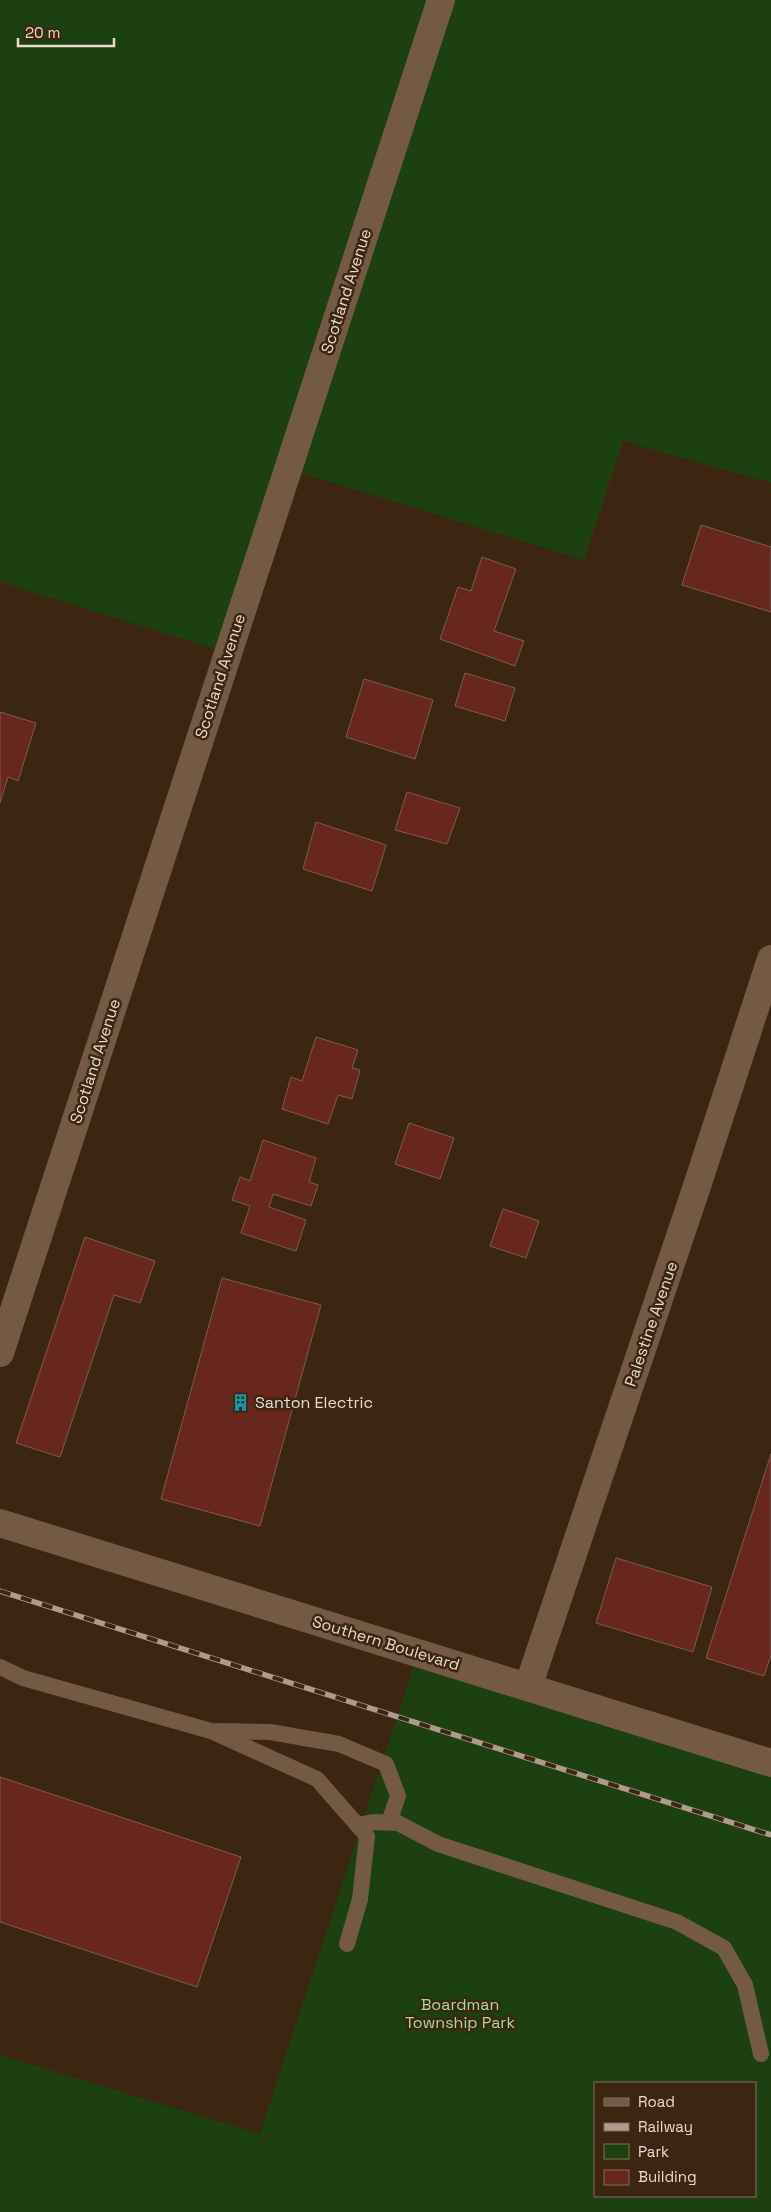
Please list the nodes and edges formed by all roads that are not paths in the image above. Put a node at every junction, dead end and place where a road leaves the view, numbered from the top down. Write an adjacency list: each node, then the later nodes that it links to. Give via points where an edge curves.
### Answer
1 (441, 0): 3 (street, Scotland Avenue)
2 (771, 959): 6 (street, Palestine Avenue)
3 (0, 1353)
4 (0, 1523): 6 (street, Southern Boulevard)
5 (0, 1667): 7 (lane, via 23,1678)
6 (528, 1687): 8 (street, Southern Boulevard)
7 (211, 1731): 9 (lane, via 270,1732 340,1744 386,1764 398,1796); 10 (lane, via 317,1779)
8 (771, 1763)
9 (389, 1822): 10 (lane); 12 (lane, via 398,1823 438,1844 677,1922 724,1948 745,1985)
10 (358, 1825): 11 (lane, via 367,1836 360,1899)
11 (347, 1944)
12 (761, 2054)

